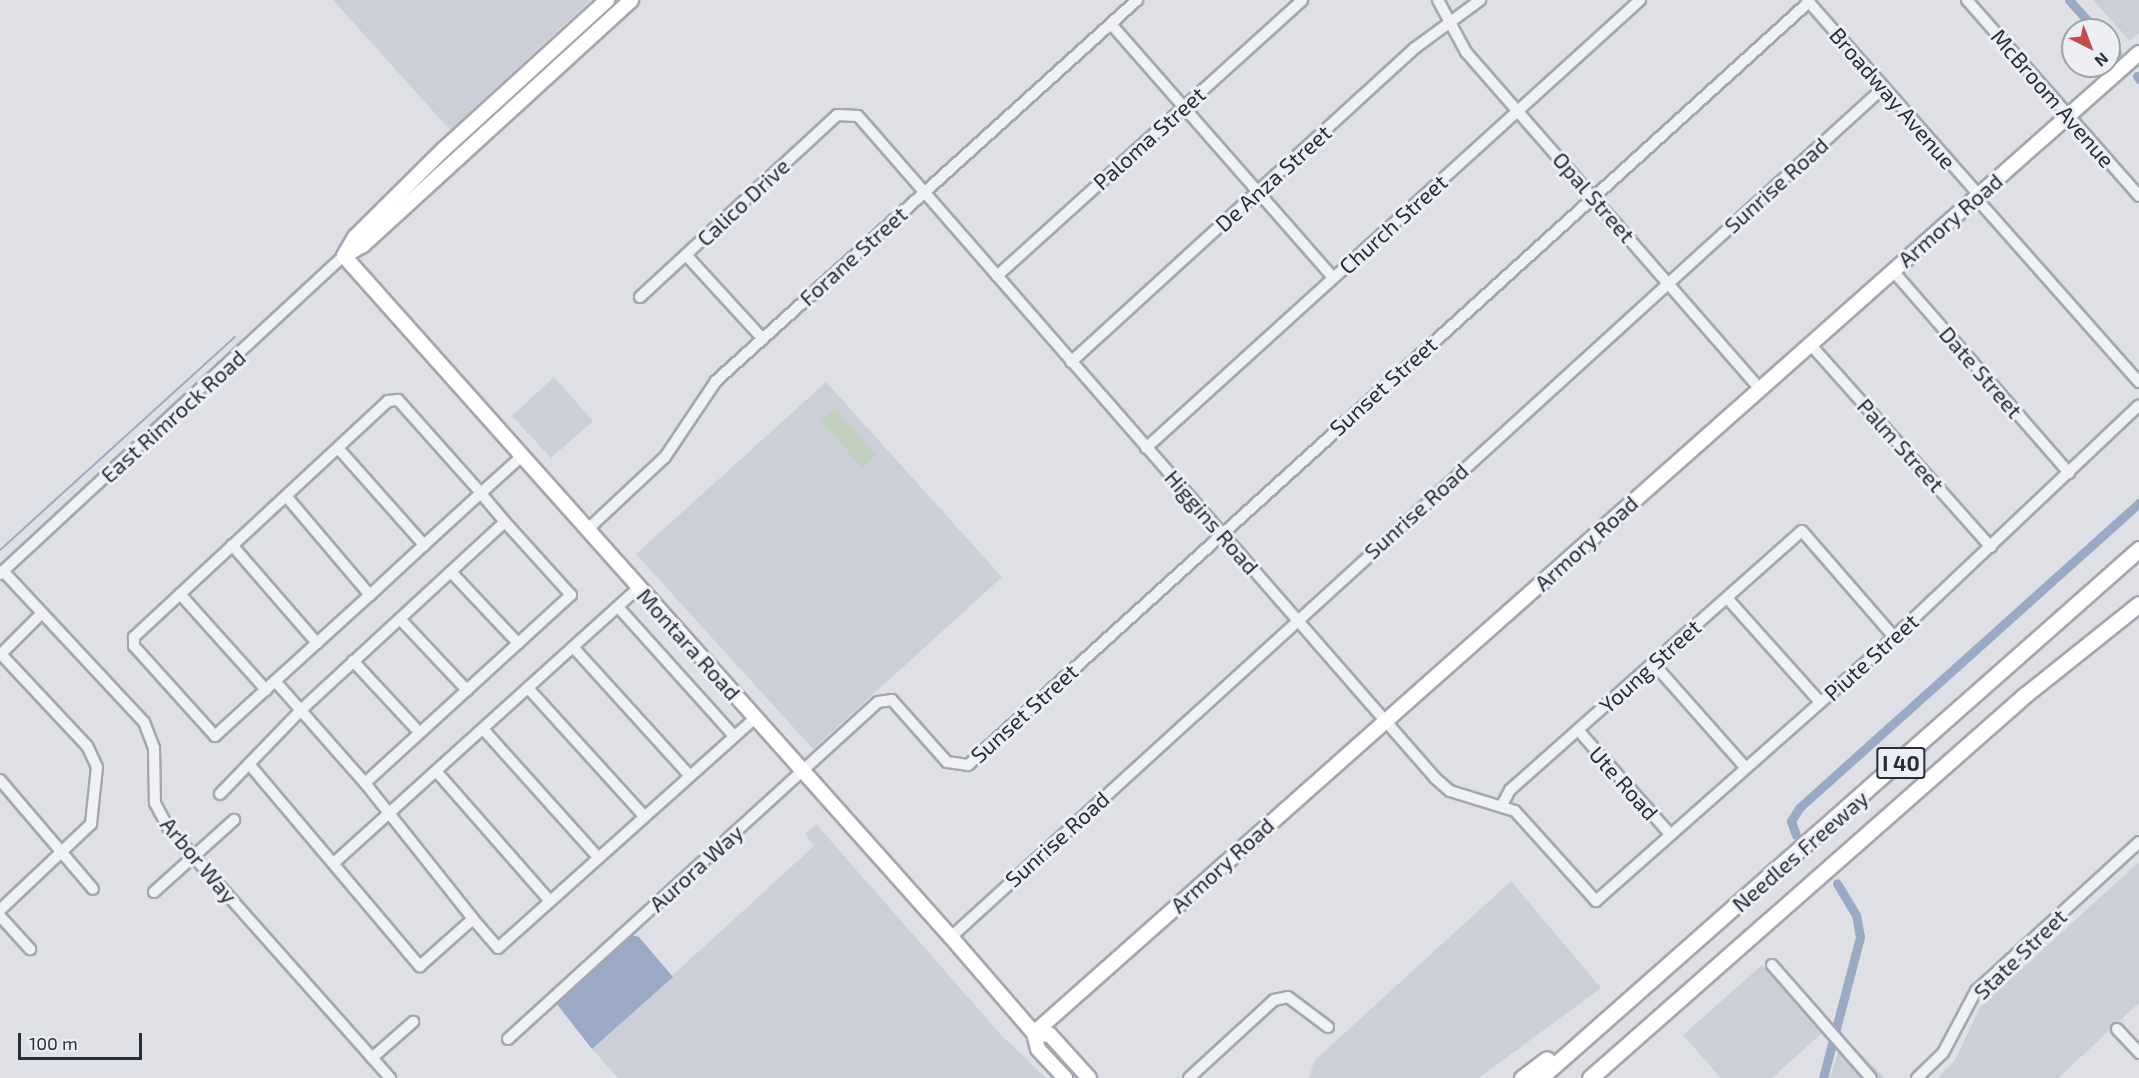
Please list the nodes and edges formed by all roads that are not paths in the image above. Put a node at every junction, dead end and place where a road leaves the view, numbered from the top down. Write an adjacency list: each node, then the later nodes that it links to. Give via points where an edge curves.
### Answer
1 (607, 0): 24 (main road, East Rimrock Road, via 444,149 355,237)
2 (631, 0): 24 (main road, East Rimrock Road, via 363,245)
3 (1137, 0): 11 (street, Forane Street)
4 (1302, 0): 14 (street, Paloma Street)
5 (1438, 0): 10 (street, Opal Street)
6 (1480, 0): 10 (street, De Anza Street)
7 (1640, 0): 15 (street, Church Street)
8 (1967, 0): 17 (street, McBroom Avenue)
9 (1808, 1): 13 (street, Broadway Avenue); 20 (street, Sunset Street)
10 (1448, 23): 15 (street, Opal Street); 19 (street, De Anza Street)
11 (1111, 24): 14 (street); 18 (street, Forane Street)
12 (2139, 53): 17 (main road, Armory Road)
13 (1884, 87): 22 (street, Broadway Avenue); 28 (street, Sunrise Road)
14 (1184, 107): 19 (street); 26 (street, Paloma Street)
15 (1518, 110): 20 (street, Opal Street); 27 (street, Church Street)
16 (848, 113): 18 (street, Higgins Road, via 858,116); 23 (street, Calico Drive, via 837,116)
17 (2068, 116): 21 (street, McBroom Avenue); 22 (main road, Armory Road)
18 (924, 191): 26 (street, Higgins Road); 30 (street, Forane Street)
19 (1258, 192): 27 (street); 32 (street, De Anza Street)
20 (1593, 196): 28 (street, Opal Street); 44 (street, Sunset Street)
21 (2139, 196)
22 (1977, 197): 25 (main road, Armory Road); 33 (street, Broadway Avenue)
23 (686, 255): 29 (street, Calico Drive); 30 (street)
24 (344, 256): 38 (main road, Montara Road); 49 (street, East Rimrock Road)
25 (1893, 271): 31 (main road, Armory Road); 39 (street, Date Street)
26 (997, 276): 32 (street, Higgins Road)
27 (1334, 278): 37 (street, Church Street)
28 (1668, 283): 34 (street, Opal Street); 59 (street, Sunrise Road)
29 (640, 297)
30 (763, 339): 43 (street, Forane Street, via 711,388 665,457)
31 (1810, 344): 34 (main road, Armory Road); 47 (street, Palm Street)
32 (1071, 362): 37 (street, Higgins Road)
33 (2139, 382)
34 (1760, 389): 75 (main road, Armory Road)
35 (2139, 405): 39 (street, Piute Street)
36 (338, 448): 40 (street, via 388,401 398,400); 41 (street); 46 (street)
37 (1146, 448): 44 (street, Higgins Road)
38 (522, 456): 40 (street); 43 (main road, Montara Road)
39 (2069, 473): 47 (street, Piute Street)
40 (481, 493): 42 (street); 46 (street)
41 (286, 495): 45 (street); 53 (street)
42 (505, 522): 50 (street); 62 (street, via 571,595)
43 (588, 529): 51 (main road, Montara Road)
44 (1222, 533): 59 (street, Higgins Road); 71 (street, Sunset Street, via 968,765 957,767)
45 (232, 545): 52 (street); 61 (street)
46 (424, 545): 53 (street)
47 (1991, 546): 60 (street, Piute Street)
48 (2139, 549): 109 (highway, Needles Freeway / I 40)
49 (1, 572): 57 (street, Arbor Way)
50 (451, 572): 58 (street); 62 (street)
51 (639, 587): 56 (street); 74 (main road, Montara Road)
52 (180, 594): 69 (street); 69 (street, via 134,637 134,646 215,736)
53 (370, 595): 61 (street)
54 (1727, 598): 60 (street, Young Street, via 1802,531); 66 (street, Young Street); 72 (street)
55 (2139, 604): 107 (highway, Needles Freeway / I 40, via 2034,688)
56 (618, 607): 63 (street); 79 (street)
57 (42, 613): 64 (street); 95 (street, Arbor Way, via 151,733 155,803)
58 (400, 619): 65 (street); 70 (street)
59 (1297, 620): 75 (street, Higgins Road); 105 (street, Sunrise Road)
60 (1894, 637): 72 (street, Piute Street)
61 (317, 643): 67 (street)
62 (518, 643): 70 (street)
63 (573, 647): 68 (street); 84 (street)
64 (1, 655): 94 (street, via 94,756 95,815)
65 (353, 662): 73 (street); 78 (street)
66 (1653, 663): 77 (street, Young Street); 81 (street)
67 (275, 681): 69 (street); 73 (street)
68 (528, 688): 76 (street); 90 (street)
69 (266, 690)
70 (468, 690): 78 (street)
71 (885, 699): 83 (street, Aurora Way)
72 (1820, 702): 81 (street, Piute Street)
73 (301, 710): 80 (street); 86 (street)
74 (755, 718): 79 (street); 83 (main road, Montara Road)
75 (1385, 720): 88 (street, Higgins Road, via 1450,791); 113 (main road, Armory Road)
76 (483, 729): 82 (street); 96 (street)
77 (1578, 730): 88 (street, Young Street, via 1510,790); 92 (street, Ute Road)
78 (420, 733): 86 (street)
79 (734, 736): 84 (street)
80 (249, 764): 87 (street); 97 (street)
81 (1746, 768): 92 (street, Piute Street)
82 (436, 771): 89 (street); 100 (street)
83 (803, 771): 105 (main road, Montara Road); 114 (street, Aurora Way)
84 (689, 775): 90 (street)
85 (0, 780): 94 (street)
86 (366, 783): 89 (street)
87 (220, 794)
88 (1502, 805): 101 (street, Higgins Road, via 1523,817)
89 (388, 814): 97 (street); 104 (street)
90 (644, 816): 96 (street)
91 (234, 820): 95 (street)
92 (1671, 835): 101 (street, Piute Street)
93 (2139, 842): 126 (street, State Street, via 1976,992 1943,1053)
94 (62, 854): 98 (street); 102 (street)
95 (194, 856): 99 (street); 116 (street, Arbor Way)
96 (598, 857): 100 (street)
97 (335, 862): 104 (street, via 339,873 420,966)
98 (93, 889)
99 (154, 892)
100 (550, 901): 104 (street, via 498,948)
101 (1596, 901)
102 (0, 909)
103 (0, 916): 106 (street)
104 (473, 919)
105 (951, 937): 113 (main road, Montara Road)
106 (30, 949)
107 (1730, 955): 123 (highway, Needles Freeway / I 40); 124 (highway)
108 (1772, 965): 125 (street)
109 (1659, 974): 121 (highway); 122 (highway, Needles Freeway / I 40)
110 (413, 1022): 116 (street)
111 (1328, 1027): 120 (street, via 1288,997 1274,1000)
112 (2117, 1029): 115 (street)
113 (1034, 1033): 118 (main road, Montara Road, via 1038,1050); 119 (main road, Montara Road, via 1050,1035)
114 (508, 1039)
115 (2139, 1053)
116 (372, 1058): 117 (street, Arbor Way)
117 (390, 1078)
118 (1065, 1078)
119 (1089, 1078)
120 (1189, 1078)
121 (1522, 1078)
122 (1540, 1078)
123 (1590, 1078)
124 (1606, 1078)
125 (1871, 1078)
126 (1917, 1078)

